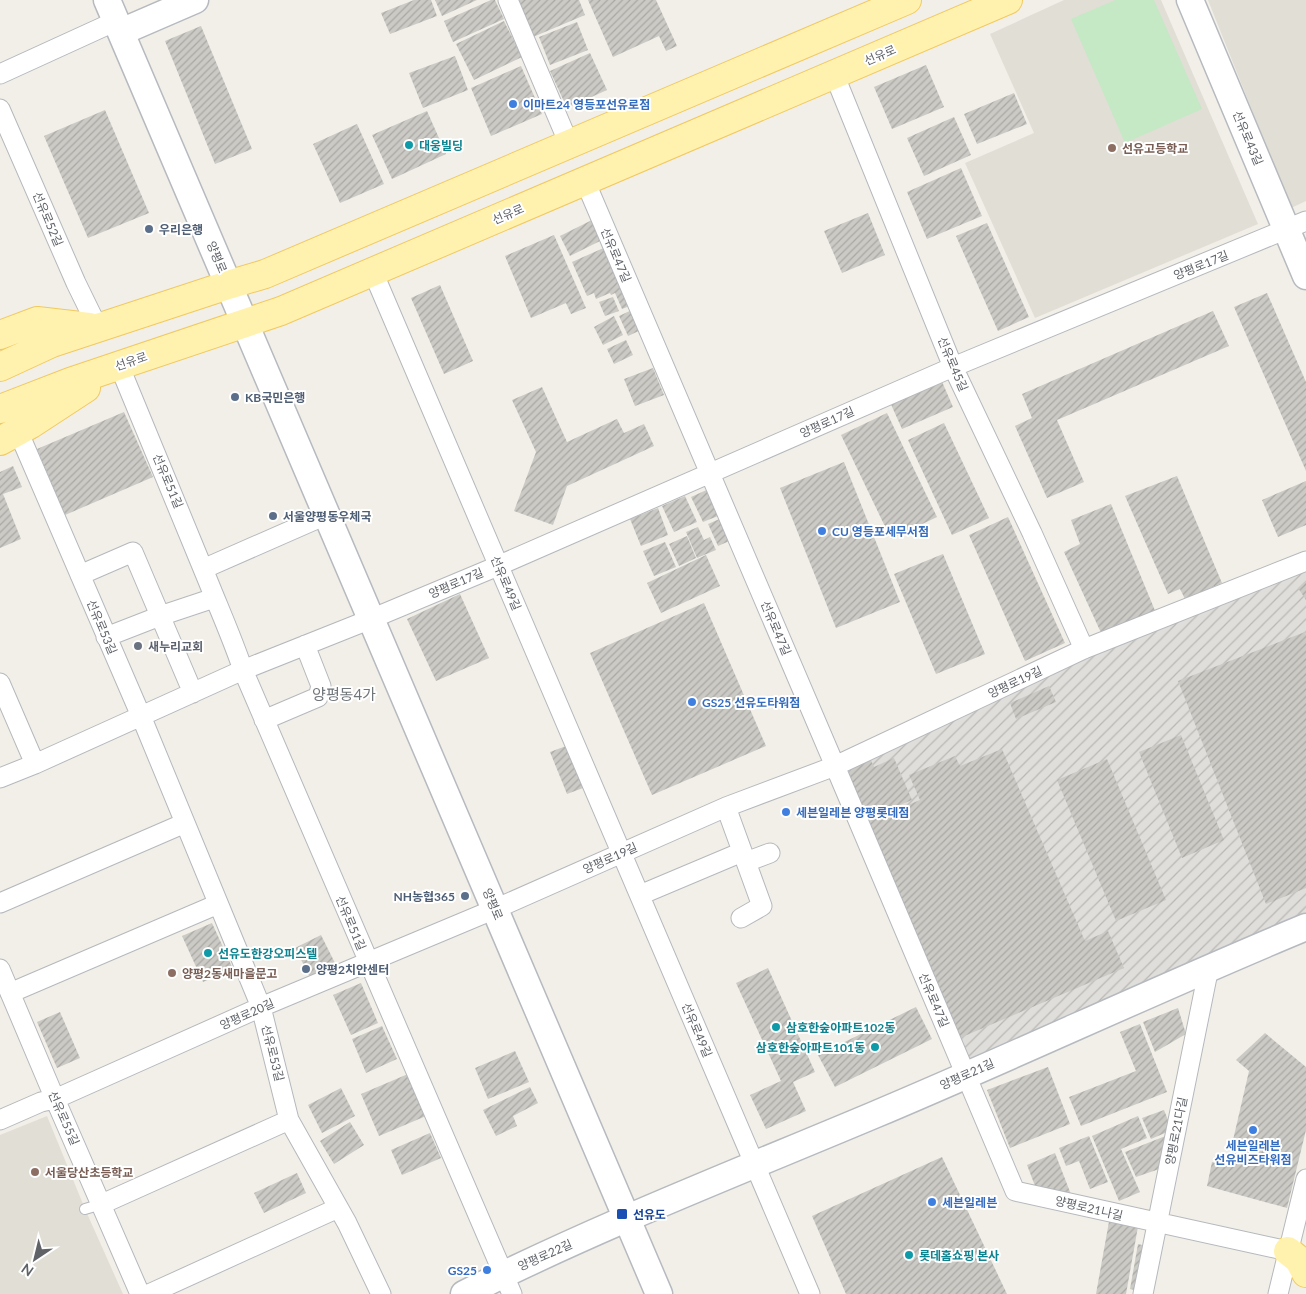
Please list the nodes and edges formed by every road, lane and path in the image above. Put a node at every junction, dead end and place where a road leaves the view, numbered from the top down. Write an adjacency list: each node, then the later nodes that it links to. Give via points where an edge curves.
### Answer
1 (195, 0): 6 (main road)
2 (508, 0): 10 (street)
3 (907, 0): 10 (main road)
4 (1008, 0): 8 (main road, 선유로)
5 (1190, 0): 12 (main road, 선유로43길)
6 (115, 18): 7 (street); 15 (main road, 양평로)
7 (0, 74)
8 (834, 74): 11 (main road, 선유로); 21 (street, 선유로45길)
9 (0, 108): 17 (street, 선유로52길)
10 (569, 144): 15 (main road, via 265,274)
11 (585, 181): 13 (main road, 선유로); 24 (street, 선유로47길)
12 (1296, 226): 14 (main road, 선유로43길); 21 (street, 양평로17길)
13 (373, 272): 16 (main road, 선유로); 27 (street, 선유로49길)
14 (1306, 276)
15 (228, 285): 16 (main road, 양평로); 17 (main road)
16 (244, 323): 19 (main road, 선유로); 25 (main road, 양평로)
17 (98, 328): 18 (main road, via 37,321); 20 (main road, via 52,343)
18 (0, 335)
19 (119, 365): 22 (main road, 선유로); 23 (main road); 28 (street, 선유로51길)
20 (0, 367)
21 (953, 367): 24 (street, 양평로17길); 35 (street, 선유로45길)
22 (0, 409)
23 (9, 436): 29 (street, 선유로53길)
24 (709, 473): 27 (street, 양평로17길); 42 (street, 선유로47길)
25 (326, 515): 28 (street); 32 (main road, 양평로)
26 (1306, 560): 35 (street, 양평로19길)
27 (499, 565): 32 (street, 양평로17길); 46 (street, 선유로49길)
28 (203, 569): 30 (street, 선유로51길)
29 (80, 575): 31 (street, via 133,552); 33 (street, 선유로53길)
30 (214, 598): 31 (street); 36 (street, 선유로51길)
31 (160, 616): 33 (street); 38 (street)
32 (371, 619): 34 (street, 양평로17길); 52 (main road, 양평로)
33 (106, 637): 39 (street, 선유로53길)
34 (305, 646): 36 (street, 양평로17길); 40 (street, via 321,686 318,697)
35 (1084, 649): 42 (street, 양평로19길)
36 (243, 670): 38 (street, 양평로17길); 40 (street, 선유로51길)
37 (0, 683): 41 (street)
38 (193, 693): 39 (street, 양평로17길)
39 (141, 716): 41 (street, 양평로17길); 45 (street, 선유로53길)
40 (264, 720): 55 (street, 선유로51길)
41 (35, 764): 43 (street, 양평로17길)
42 (835, 766): 44 (street, 양평로19길); 59 (street, 선유로47길)
43 (0, 778)
44 (726, 807): 46 (street, 양평로19길); 48 (street)
45 (185, 823): 50 (street); 51 (street, 선유로53길)
46 (622, 853): 49 (street, 선유로49길); 52 (street, 양평로19길)
47 (770, 853): 48 (street)
48 (744, 857): 49 (street); 53 (street, via 762,906)
49 (640, 895): 63 (street, 선유로49길)
50 (0, 903)
51 (218, 904): 57 (street); 58 (street, 선유로53길)
52 (495, 909): 55 (street, 양평로20길); 67 (main road, 양평로)
53 (741, 918)
54 (1306, 927): 56 (main road, 양평로21길)
55 (368, 962): 58 (street, 양평로20길); 71 (street, 선유로51길)
56 (1209, 967): 59 (main road, 양평로21길); 68 (street, 양평로21다길)
57 (4, 983): 60 (street, 선유로55길)
58 (261, 1007): 60 (street, 양평로20길); 62 (street, 선유로53길)
59 (965, 1075): 63 (main road, 양평로21길); 68 (street, 양평로21나길, via 1015,1191)
60 (55, 1099): 61 (street, 양평로20길); 65 (street, 선유로55길)
61 (0, 1120)
62 (289, 1120): 65 (street); 66 (street, 선유로53길)
63 (755, 1165): 67 (main road, 양평로21길); 77 (street, 선유로49길)
64 (1306, 1179): 69 (street)
65 (93, 1206): 72 (street, 선유로55길)
66 (338, 1208): 73 (street); 74 (street, 선유로53길)
67 (626, 1218): 71 (main road, 양평로22길); 76 (main road, 양평로)
68 (1157, 1224): 69 (street, 양평로21나길); 78 (street, 양평로21다길)
69 (1297, 1249): 70 (main road); 79 (street)
70 (1306, 1273)
71 (508, 1284): 75 (main road, 양평로22길)
72 (140, 1294)
73 (149, 1294)
74 (381, 1294)
75 (464, 1294)
76 (659, 1294)
77 (810, 1294)
78 (1143, 1294)
79 (1278, 1294)

